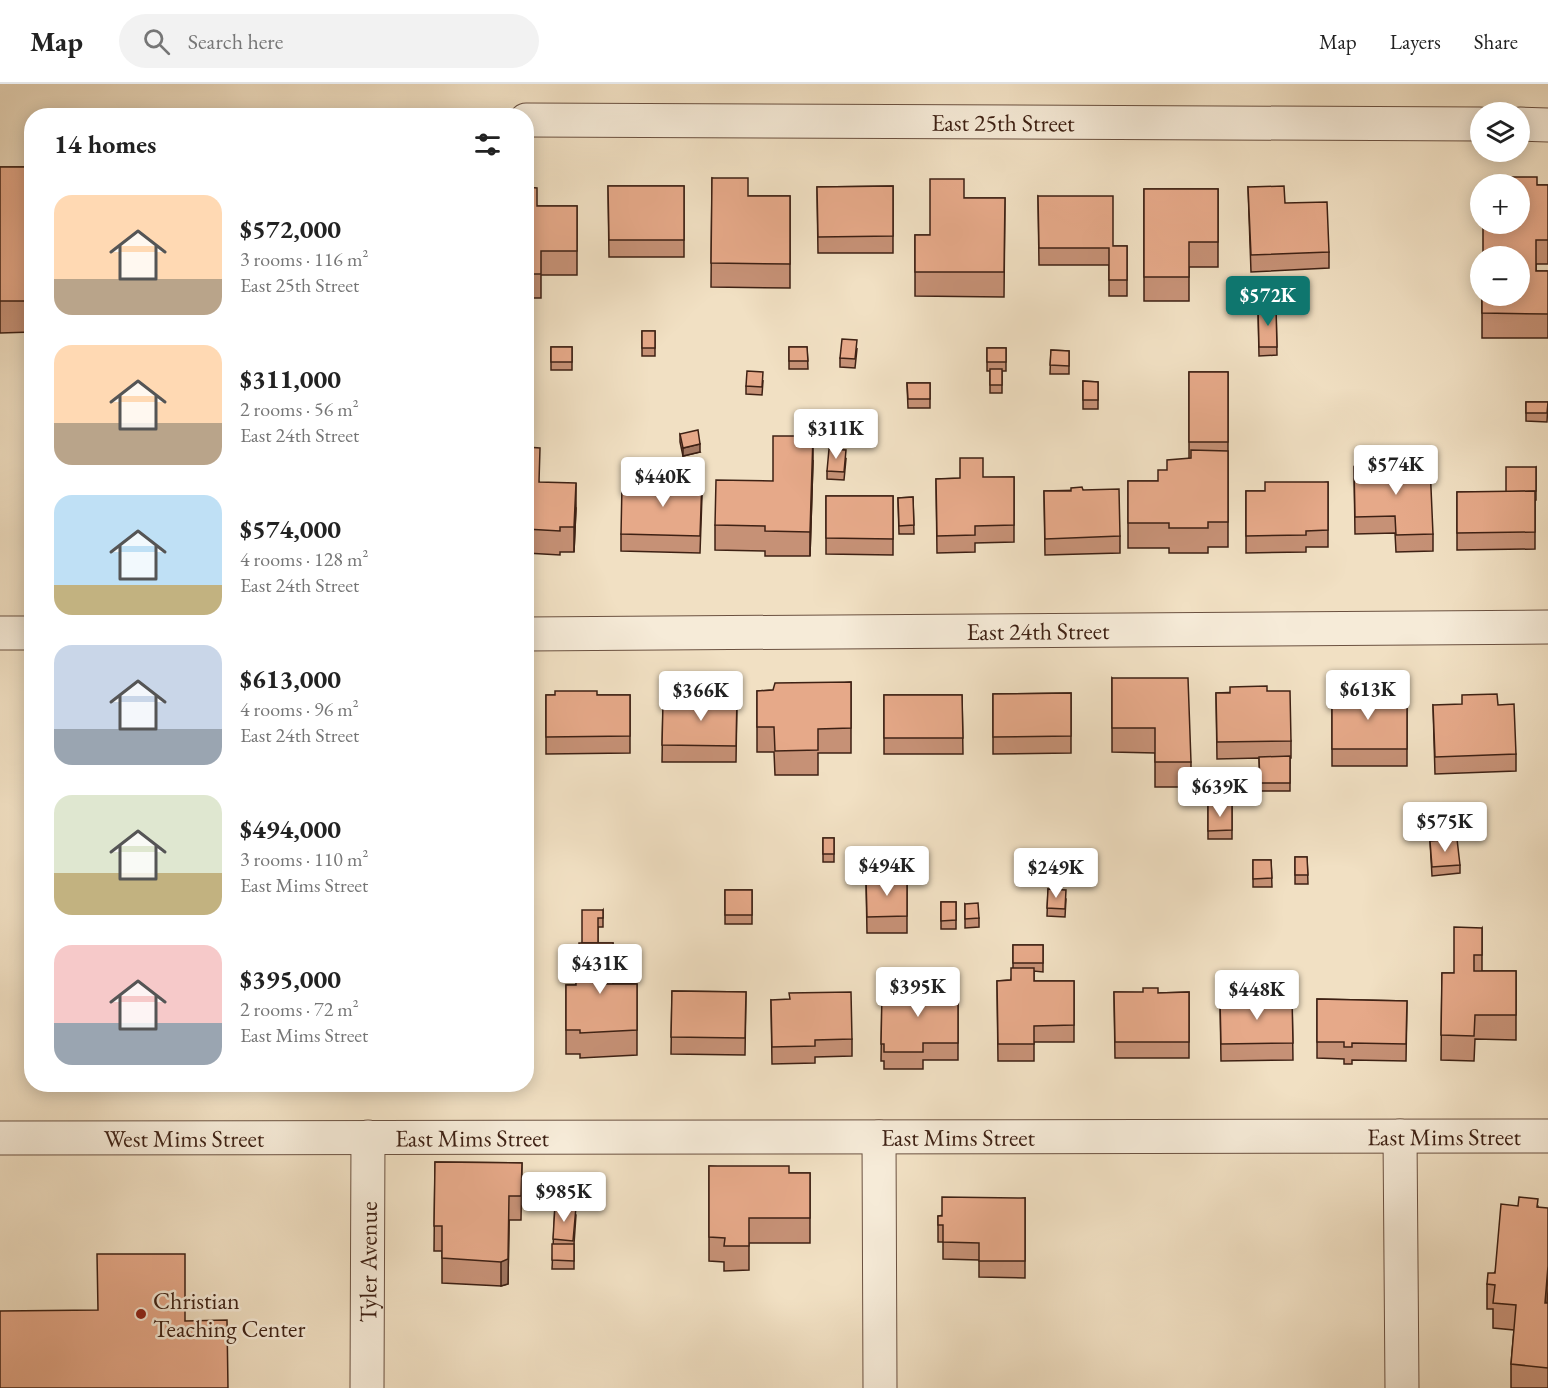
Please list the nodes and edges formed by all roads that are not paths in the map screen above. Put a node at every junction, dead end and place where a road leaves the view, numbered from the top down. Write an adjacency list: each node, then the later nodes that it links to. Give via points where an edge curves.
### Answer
1 (534, 120): 2 (street, East 25th Street)
2 (1470, 124)
3 (1530, 124): 4 (street)
4 (1548, 124)
5 (1548, 627): 8 (street, East 24th Street)
6 (0, 633): 7 (street)
7 (24, 633)
8 (534, 634)
9 (1400, 1136): 10 (street, East Mims Street); 12 (street, East Mims Street); 16 (street)
10 (1548, 1136)
11 (368, 1137): 12 (street, East Mims Street); 13 (street, West Mims Street); 14 (street, Tyler Avenue)
12 (879, 1137): 15 (street)
13 (0, 1138)
14 (367, 1388)
15 (880, 1388)
16 (1402, 1388)

